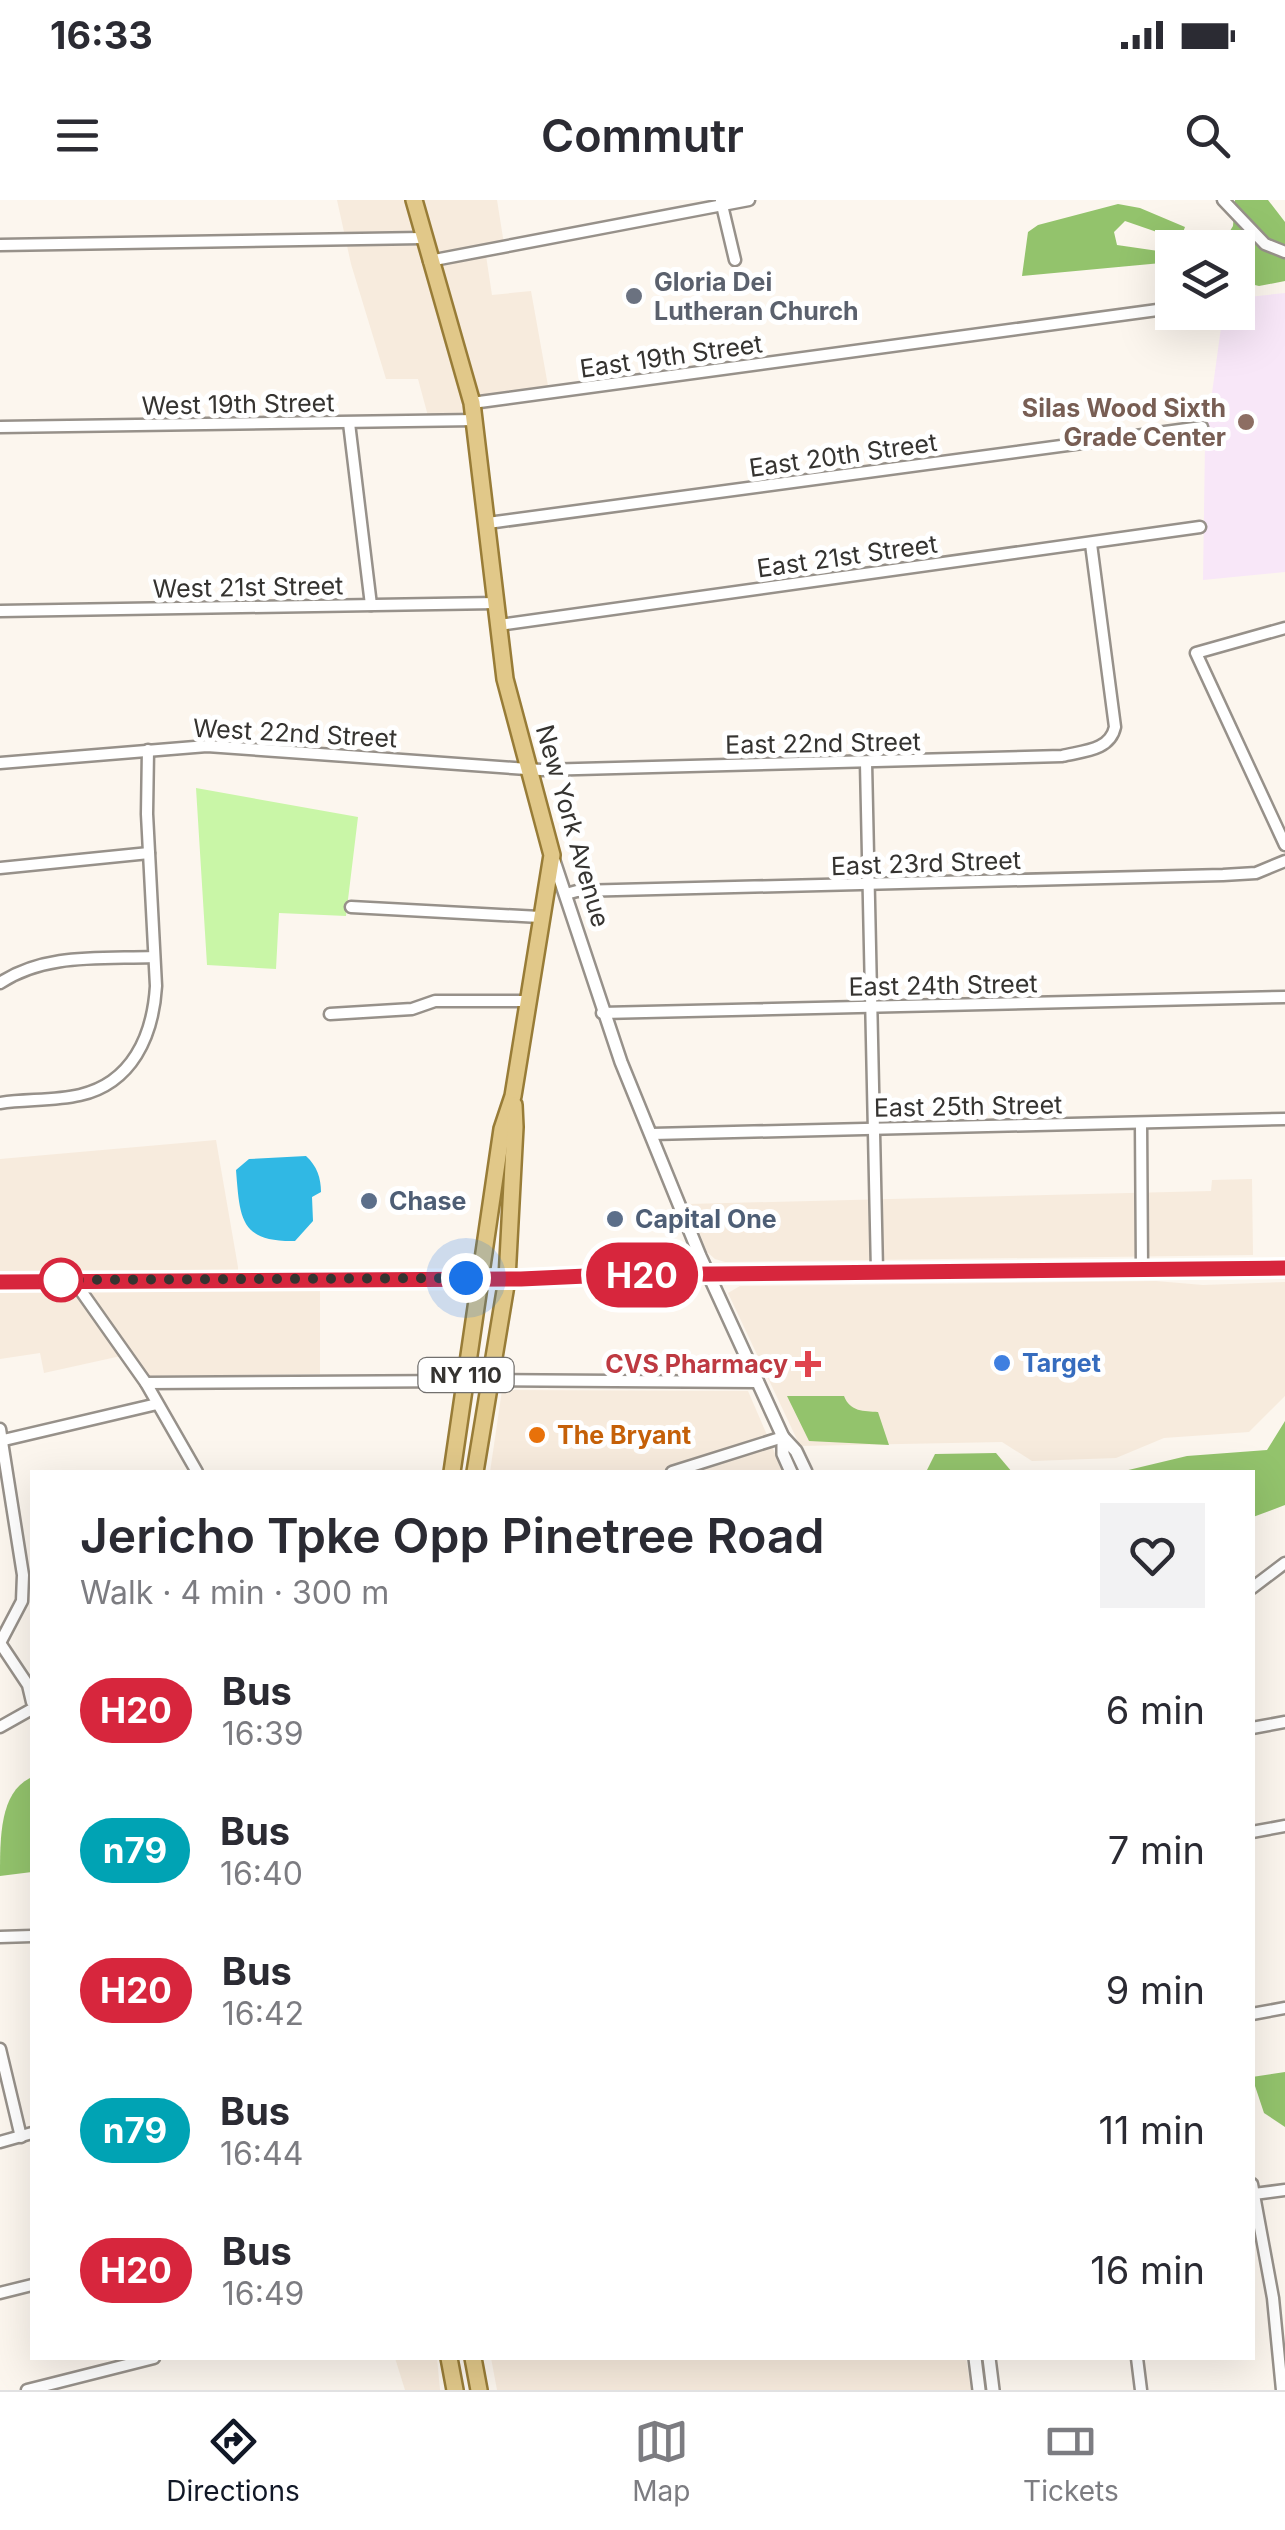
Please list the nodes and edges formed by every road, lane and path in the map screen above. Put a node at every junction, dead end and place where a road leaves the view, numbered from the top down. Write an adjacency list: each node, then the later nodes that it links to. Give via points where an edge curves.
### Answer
1 (414, 200): 5 (main road, New York Avenue / NY 110)
2 (749, 200): 4 (street)
3 (1222, 200): 7 (street, via 1265,244)
4 (722, 203): 8 (street); 9 (street)
5 (422, 238): 6 (street); 9 (main road, New York Avenue / NY 110)
6 (0, 246)
7 (1285, 252)
8 (735, 260)
9 (429, 261): 11 (main road, New York Avenue / NY 110)
10 (1155, 310): 11 (street, East 19th Street)
11 (472, 402): 12 (main road, New York Avenue / NY 110)
12 (476, 420): 13 (street, West 19th Street); 16 (main road, New York Avenue / NY 110)
13 (349, 423): 14 (street, West 19th Street); 20 (street)
14 (0, 427)
15 (1202, 427): 16 (street, East 20th Street)
16 (488, 523): 19 (main road, New York Avenue / NY 110)
17 (1200, 528): 18 (street, East 21st Street)
18 (1091, 544): 22 (street, East 21st Street); 26 (street, East 22nd Street, via 1114,735 1103,745 1062,756)
19 (496, 603): 20 (street, West 21st Street); 22 (main road, New York Avenue / NY 110)
20 (371, 605): 21 (street, West 21st Street)
21 (0, 611)
22 (499, 624): 27 (main road, New York Avenue / NY 110)
23 (1285, 628): 29 (street, via 1196,653)
24 (148, 750): 25 (street, West 22nd Street); 27 (street, West 22nd Street, via 226,746); 30 (street)
25 (0, 763)
26 (866, 763): 27 (street, East 22nd Street); 34 (street)
27 (528, 768): 28 (main road, New York Avenue / NY 110)
28 (534, 792): 31 (main road, New York Avenue / NY 110); 37 (main road, NY 110)
29 (1285, 845)
30 (149, 853): 33 (street); 38 (street)
31 (552, 855): 35 (street, New York Avenue); 37 (main road, NY 110)
32 (1285, 861): 34 (street, East 23rd Street, via 1223,875)
33 (0, 868)
34 (868, 884): 35 (street, East 23rd Street); 42 (street)
35 (566, 894): 37 (street); 43 (street, New York Avenue)
36 (351, 906): 37 (street)
37 (540, 917): 41 (main road, NY 110)
38 (153, 957): 39 (street, via 39,964); 46 (street, via 154,1010 148,1035 126,1070 82,1095)
39 (0, 983)
40 (1285, 997): 42 (street, East 24th Street)
41 (528, 1001): 44 (street, via 434,1002); 45 (main road, NY 110)
42 (872, 1006): 43 (street, East 24th Street); 49 (street)
43 (602, 1013): 50 (street, New York Avenue)
44 (330, 1014)
45 (513, 1096): 55 (main road, NY 110, via 502,1128); 56 (main road, NY 110)
46 (0, 1102)
47 (1285, 1119): 48 (street, East 25th Street)
48 (1141, 1124): 49 (street, East 25th Street); 52 (street)
49 (875, 1128): 50 (street, East 25th Street); 53 (street)
50 (652, 1134): 54 (street, New York Avenue)
51 (1285, 1268): 52 (main road)
52 (1142, 1269): 53 (main road)
53 (877, 1271): 54 (main road)
54 (708, 1274): 56 (main road); 61 (street, New York Avenue)
55 (482, 1279): 56 (main road); 57 (main road); 60 (main road, NY 110)
56 (507, 1279): 59 (main road, NY 110)
57 (73, 1280): 58 (main road); 62 (street)
58 (0, 1282)
59 (490, 1380): 61 (street); 68 (main road, NY 110)
60 (466, 1382): 62 (street); 67 (main road, NY 110)
61 (758, 1382): 65 (street, New York Avenue)
62 (146, 1383): 63 (street)
63 (157, 1404): 64 (street); 66 (street)
64 (1, 1437): 74 (street)
65 (782, 1437): 69 (street); 70 (street, New York Avenue); 71 (street, New York Avenue)
66 (196, 1470)
67 (452, 1470)
68 (475, 1470)
69 (678, 1470)
70 (790, 1470)
71 (805, 1470)
72 (1285, 1562): 73 (street)
73 (1255, 1586)
74 (27, 1600): 75 (street)
75 (0, 1643): 76 (street)
76 (30, 1695)
77 (30, 1706): 79 (street)
78 (1285, 1722): 80 (street)
79 (0, 1727)
80 (1255, 1727)
81 (1285, 1826): 82 (street)
82 (1255, 1831)
83 (30, 1936): 84 (street)
84 (1, 1941)
85 (1285, 2008): 86 (street)
86 (1255, 2013)
87 (0, 2049): 88 (street)
88 (27, 2135): 89 (street)
89 (0, 2142)
90 (1255, 2189): 91 (street)
91 (1285, 2190)
92 (1255, 2197): 95 (street)
93 (30, 2286): 94 (street)
94 (0, 2293)
95 (1279, 2297): 108 (street)
96 (146, 2360): 103 (street)
97 (449, 2360): 104 (main road)
98 (473, 2360): 102 (main road)
99 (975, 2360): 105 (street)
100 (990, 2360): 106 (street)
101 (1138, 2360): 107 (street)
102 (479, 2389): 104 (street)
103 (26, 2390)
104 (454, 2390)
105 (979, 2390)
106 (993, 2390)
107 (1141, 2390)
108 (1282, 2390)

